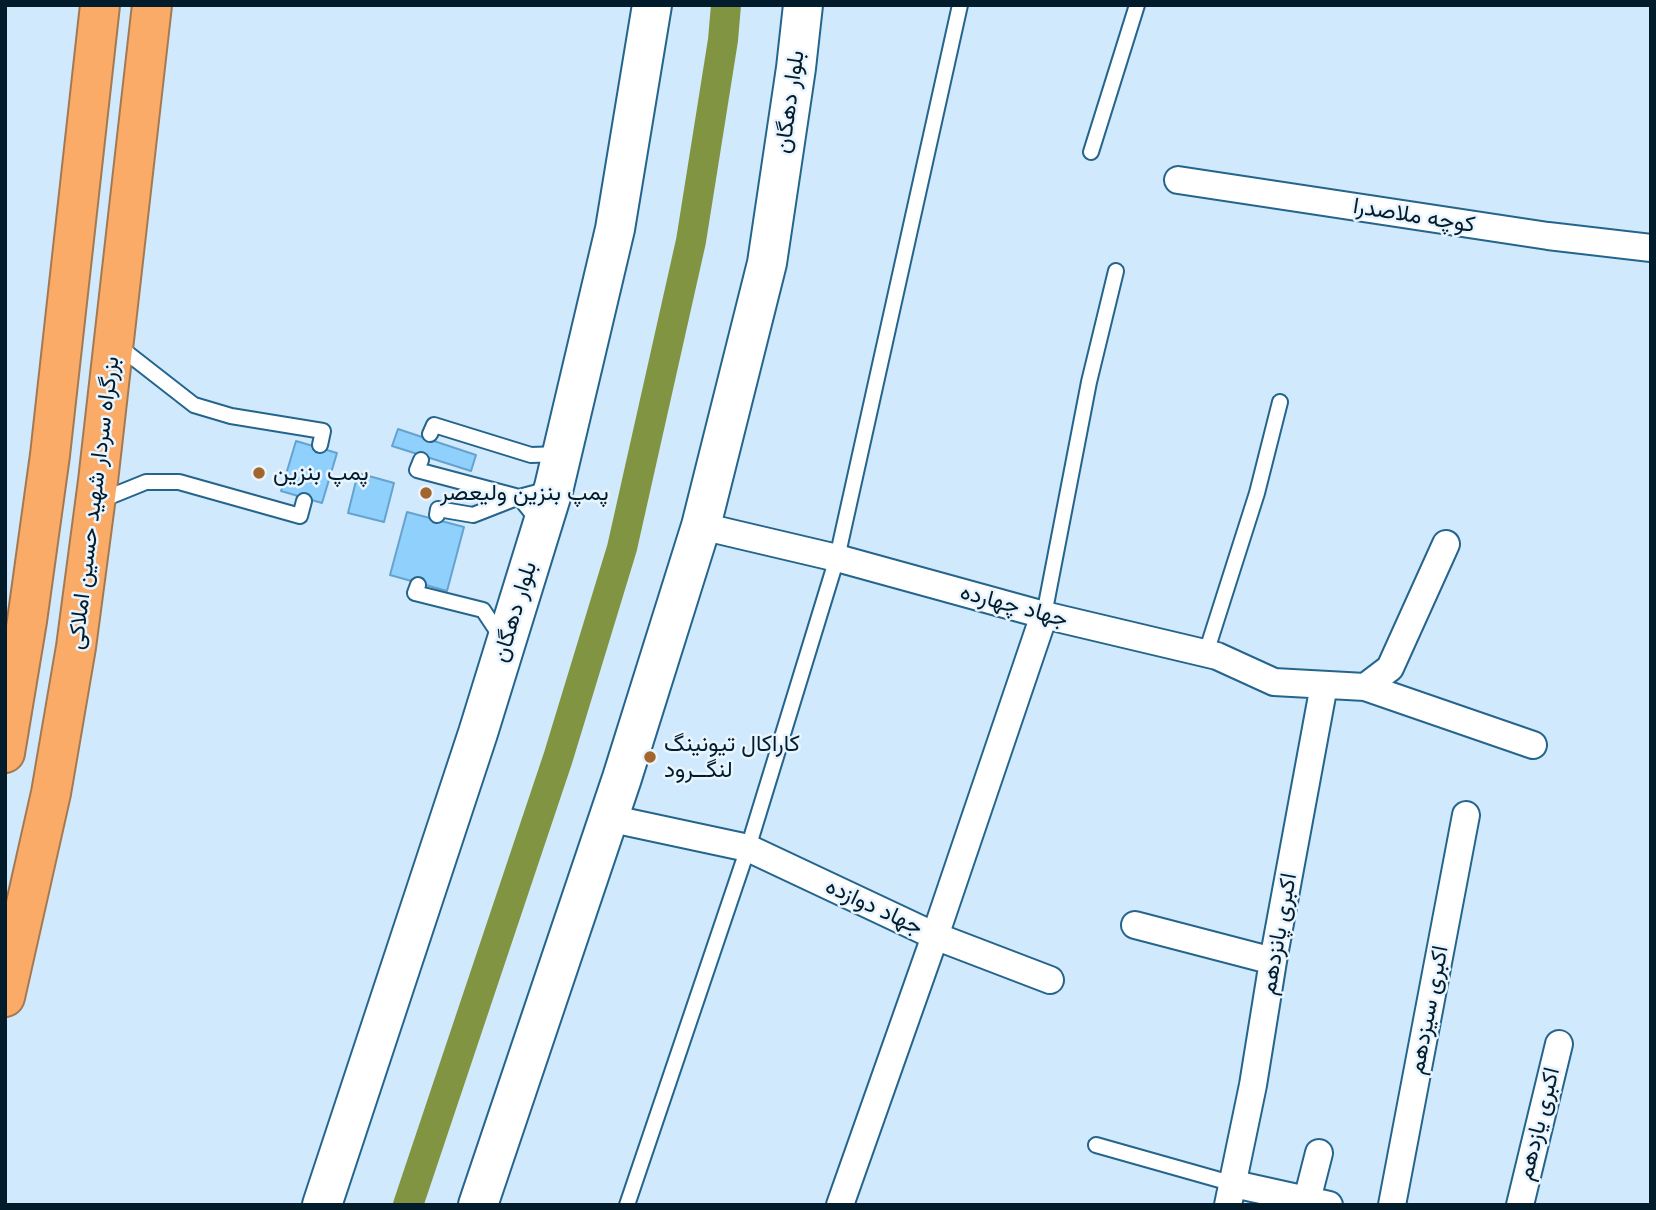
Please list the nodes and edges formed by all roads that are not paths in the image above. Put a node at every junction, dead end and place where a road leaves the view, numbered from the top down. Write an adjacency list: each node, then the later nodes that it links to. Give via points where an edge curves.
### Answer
1 (100, 5): 30 (highway, via 50,455)
2 (152, 5): 11 (highway, بزرگراه سردار شهید حسین املاکی)
3 (652, 5): 16 (main road, بلوار دهگان, via 615,229)
4 (803, 5): 20 (main road, بلوار دهگان, via 766,263)
5 (961, 5): 22 (lane)
6 (1137, 5): 7 (lane)
7 (1091, 152)
8 (1178, 180): 9 (street, کوچه ملاصدرا)
9 (1651, 248)
10 (1116, 271): 24 (lane, via 1089,382)
11 (114, 343): 14 (lane, via 194,405 323,431); 18 (highway, بزرگراه سردار شهید حسین املاکی)
12 (1280, 402): 26 (lane)
13 (430, 434): 16 (lane, via 434,425 531,455)
14 (320, 444)
15 (421, 460): 16 (lane, via 417,470)
16 (544, 491): 19 (lane, via 474,515 438,509); 25 (main road, بلوار دهگان)
17 (304, 501): 18 (lane, via 300,516 179,482 146,482)
18 (95, 503): 38 (highway, بزرگراه سردار شهید حسین املاکی, via 51,793)
19 (436, 515)
20 (701, 526): 22 (street, جهاد چهارده); 32 (main road, بلوار دهگان)
21 (1446, 544): 28 (street, via 1390,668)
22 (837, 558): 24 (street, جهاد چهارده); 33 (lane)
23 (418, 585): 25 (lane, via 415,593 483,610)
24 (1044, 615): 26 (street, جهاد چهارده); 35 (street, جهاد دوازده)
25 (506, 644): 44 (main road, بلوار دهگان)
26 (1206, 653): 27 (street, جهاد چهارده, via 1274,682)
27 (1324, 685): 28 (street, جهاد چهارده); 36 (street, اکبری پانزدهم)
28 (1365, 687): 29 (street, جهاد چهارده)
29 (1533, 745)
30 (5, 753)
31 (1466, 815): 48 (street, اکبری سیزدهم)
32 (608, 818): 33 (street, جهاد دوازده); 45 (main road, بلوار دهگان)
33 (748, 848): 35 (street, جهاد دوازده); 46 (lane)
34 (1135, 925): 36 (street)
35 (935, 936): 37 (street); 47 (street)
36 (1273, 961): 42 (street, اکبری پانزدهم)
37 (1050, 980)
38 (5, 997)
39 (1559, 1044): 49 (street, اکبری یازدهم)
40 (1096, 1145): 42 (lane)
41 (1319, 1153): 43 (street)
42 (1231, 1194): 43 (street)
43 (1318, 1202)
44 (322, 1205)
45 (478, 1205)
46 (627, 1205)
47 (840, 1205)
48 (1392, 1205)
49 (1520, 1205)

